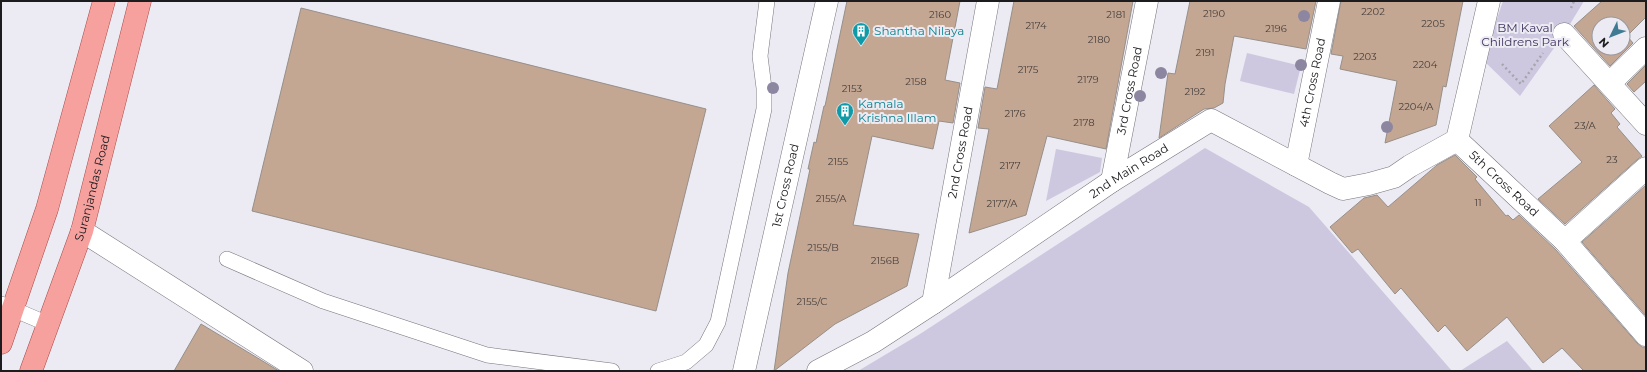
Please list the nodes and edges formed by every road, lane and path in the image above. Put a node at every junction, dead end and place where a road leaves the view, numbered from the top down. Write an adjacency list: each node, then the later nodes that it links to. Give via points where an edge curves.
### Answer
1 (104, 1): 24 (main road, via 48,210)
2 (140, 1): 20 (main road, Suranjandas Road)
3 (767, 1): 31 (lane, via 760,56 764,109 718,322 706,345 686,362)
4 (827, 1): 32 (street, 1st Cross Road)
5 (988, 1): 23 (street, 2nd Cross Road)
6 (1147, 1): 19 (street, 3rd Cross Road)
7 (1329, 1): 17 (street, 4th Cross Road)
8 (1489, 1): 16 (street)
9 (1574, 1): 10 (path)
10 (1565, 24): 14 (street)
11 (1547, 48): 13 (path, via 1521,84)
12 (1646, 48): 14 (street)
13 (1498, 61)
14 (1610, 83): 15 (street)
15 (1646, 124)
16 (1457, 140): 17 (street, 2nd Main Road, via 1394,177 1350,188 1343,189); 21 (street, 5th Cross Road)
17 (1296, 164): 19 (street, 2nd Main Road, via 1211,120)
18 (1646, 168): 21 (street)
19 (1112, 181): 23 (street, 2nd Main Road)
20 (82, 231): 25 (main road, Suranjandas Road); 29 (street)
21 (1565, 241): 26 (street, 5th Cross Road)
22 (227, 259): 30 (lane, via 323,301 487,355)
23 (933, 303): 33 (street, 2nd Main Road, via 872,342)
24 (7, 307): 25 (lane); 27 (main road)
25 (48, 324): 28 (main road, Suranjandas Road)
26 (1646, 334)
27 (1, 343)
28 (31, 371)
29 (302, 371)
30 (612, 371)
31 (658, 371)
32 (744, 371)
33 (818, 371)

